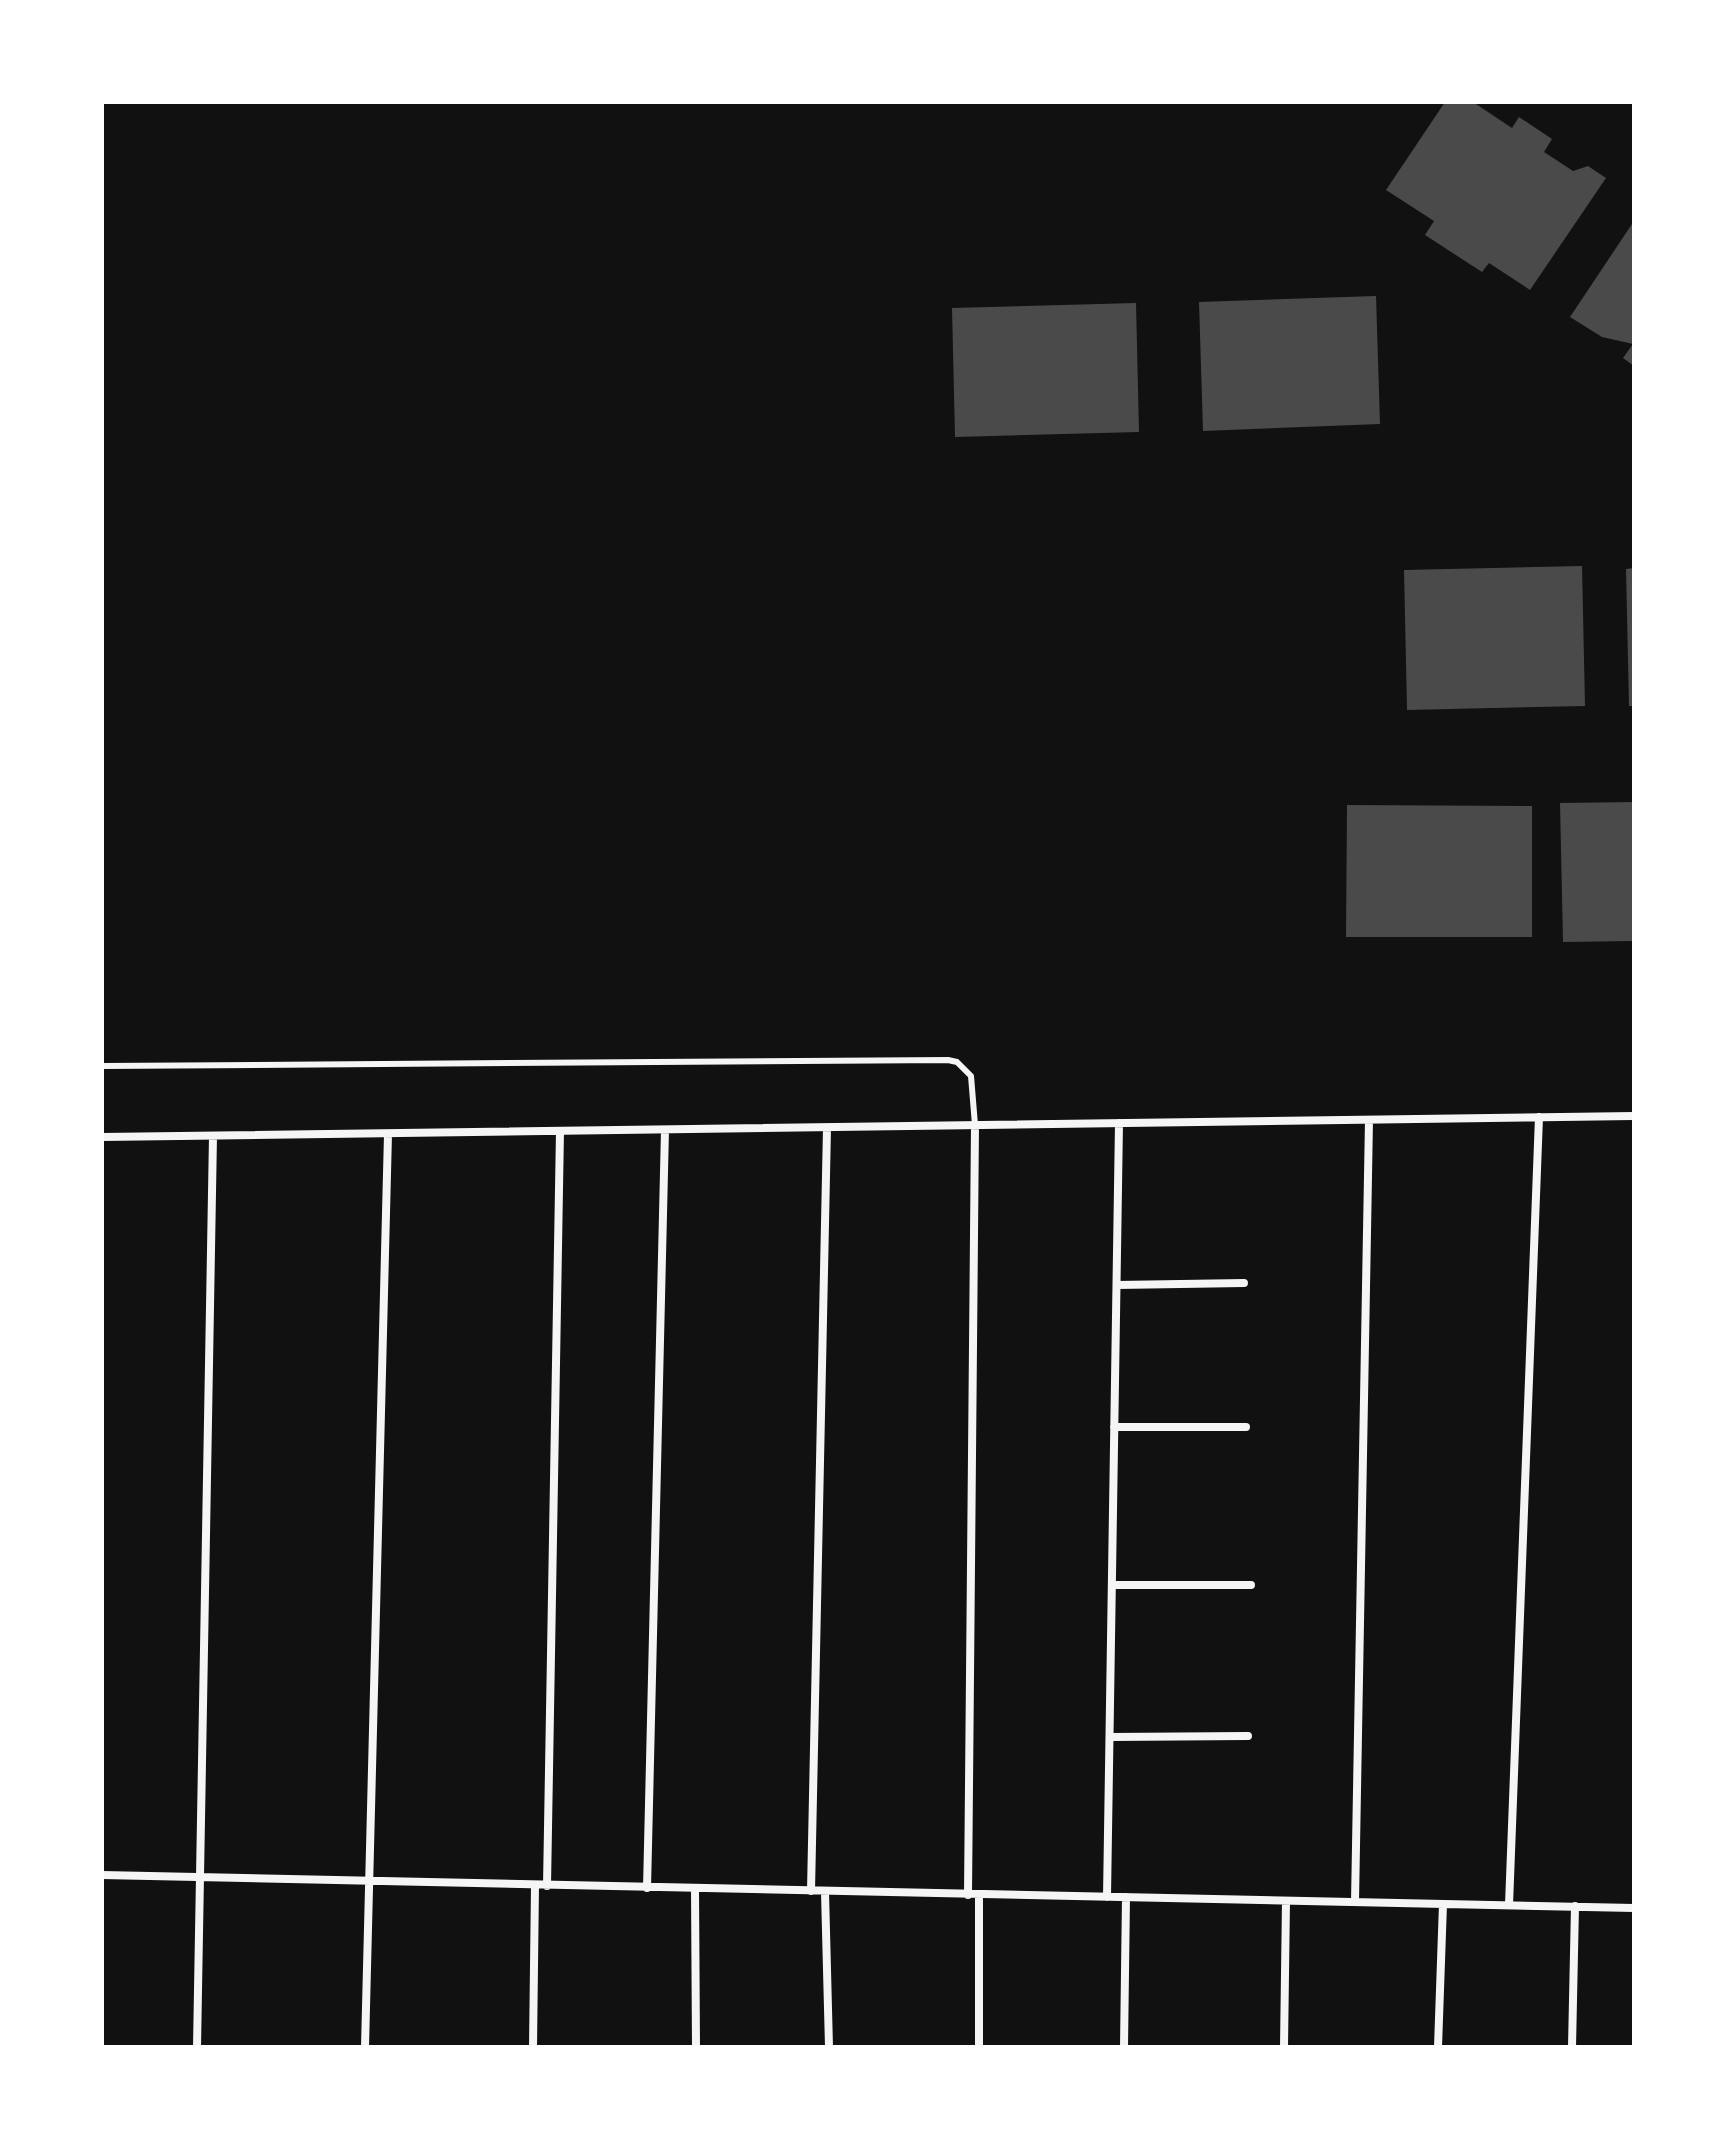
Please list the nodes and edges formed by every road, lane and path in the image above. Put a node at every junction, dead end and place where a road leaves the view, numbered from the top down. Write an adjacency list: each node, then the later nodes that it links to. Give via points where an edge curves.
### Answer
1 (102, 1066): 6 (lane, via 948,1060 971,1076)
2 (1634, 1116): 3 (street)
3 (1539, 1117): 4 (street); 37 (street)
4 (1369, 1120): 5 (street); 35 (street)
5 (1119, 1123): 6 (street); 14 (street)
6 (975, 1125): 7 (street); 31 (street)
7 (827, 1128): 8 (street); 28 (street)
8 (665, 1130): 9 (street); 26 (street)
9 (560, 1131): 10 (street); 25 (street)
10 (388, 1134): 11 (street); 23 (street)
11 (213, 1136): 12 (street); 22 (street)
12 (102, 1137)
13 (1244, 1283): 14 (street)
14 (1117, 1285): 15 (street)
15 (1114, 1427): 16 (street); 17 (street)
16 (1246, 1427)
17 (1112, 1585): 18 (street); 20 (street)
18 (1251, 1585)
19 (1248, 1736): 20 (street)
20 (1110, 1737): 32 (street)
21 (102, 1875): 22 (street)
22 (200, 1878): 23 (street); 40 (street)
23 (369, 1882): 24 (street); 41 (street)
24 (535, 1886): 25 (street); 42 (street)
25 (547, 1886): 26 (street)
26 (647, 1888): 27 (street)
27 (695, 1889): 28 (street); 43 (street)
28 (811, 1891): 29 (street)
29 (825, 1892): 31 (street); 44 (street)
30 (979, 1894): 31 (street); 32 (street); 45 (street)
31 (968, 1895)
32 (1107, 1897): 33 (street)
33 (1126, 1897): 34 (street); 46 (street)
34 (1286, 1901): 35 (street); 47 (street)
35 (1355, 1902): 36 (street)
36 (1443, 1904): 37 (street); 48 (street)
37 (1509, 1905): 38 (street)
38 (1575, 1906): 39 (street); 49 (street)
39 (1634, 1908)
40 (197, 2047)
41 (365, 2047)
42 (533, 2047)
43 (696, 2047)
44 (829, 2047)
45 (979, 2047)
46 (1124, 2047)
47 (1284, 2047)
48 (1438, 2047)
49 (1572, 2047)

